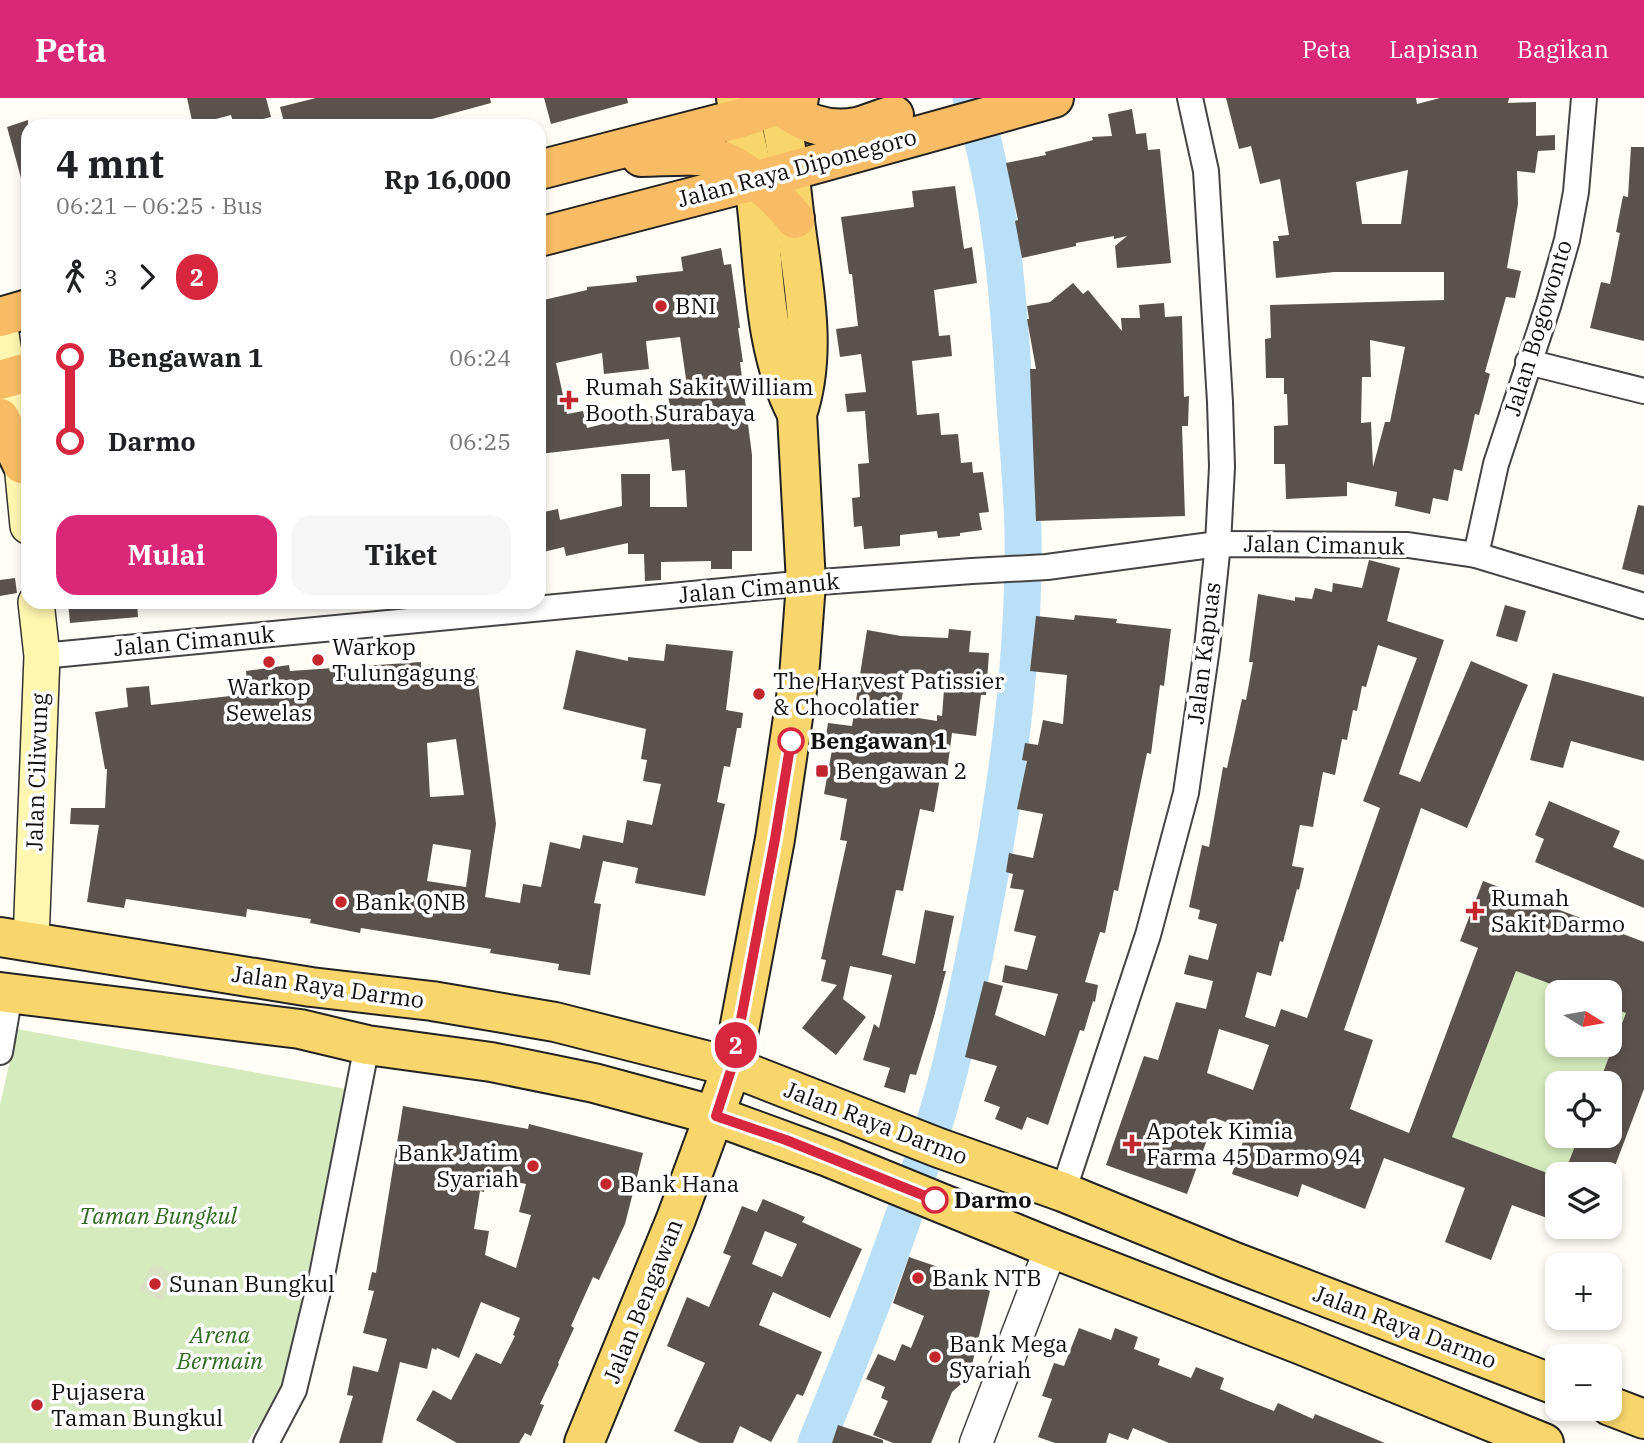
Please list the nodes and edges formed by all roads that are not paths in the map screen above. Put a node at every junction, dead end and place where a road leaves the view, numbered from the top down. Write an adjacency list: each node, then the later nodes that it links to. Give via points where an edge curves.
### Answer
1 (1054, 98): 5 (highway, Jalan Raya Diponegoro)
2 (1190, 98): 20 (street, Jalan Kapuas, via 1206,171 1213,276 1222,467)
3 (1584, 98): 13 (street, Jalan Bogowonto, via 1567,240)
4 (766, 102): 5 (highway, via 834,130 895,115); 6 (highway); 8 (main road)
5 (946, 128): 8 (highway, Jalan Raya Diponegoro)
6 (593, 155): 7 (highway); 8 (highway, via 717,159)
7 (546, 168)
8 (771, 176): 9 (highway, Jalan Raya Diponegoro); 16 (main road, Jalan Bengawan, via 777,365); 16 (main road, Jalan Bengawan, via 795,219 806,312 808,366)
9 (546, 235)
10 (21, 311): 11 (highway)
11 (0, 317)
12 (0, 328): 14 (main road)
13 (1528, 362): 15 (street); 21 (street, Jalan Bogowonto, via 1496,464)
14 (12, 377): 18 (main road)
15 (1644, 391)
16 (797, 414): 22 (main road, Jalan Bengawan)
17 (0, 418): 19 (highway)
18 (21, 455)
19 (21, 462)
20 (1217, 544): 21 (street, Jalan Cimanuk, via 1408,545); 22 (street, Jalan Cimanuk, via 1047,567); 38 (street, Jalan Kapuas, via 1186,793 1149,935)
21 (1476, 555): 23 (street, Jalan Cimanuk)
22 (806, 583): 24 (street, Jalan Cimanuk); 36 (main road, Jalan Bengawan, via 788,761)
23 (1644, 606)
24 (546, 608)
25 (37, 609): 27 (main road, Jalan Ciliwung)
26 (534, 609): 27 (street, Jalan Cimanuk)
27 (41, 656): 28 (main road, Jalan Ciliwung)
28 (16, 939): 29 (main road, Jalan Raya Darmo)
29 (239, 975): 30 (main road, Jalan Raya Darmo); 32 (main road, via 248,996 246,1009)
30 (311, 987): 33 (main road, via 297,991 290,1005 290,1016); 36 (main road, Jalan Raya Darmo, via 555,1022)
31 (5, 993): 32 (main road, Jalan Raya Darmo); 35 (street)
32 (235, 1022): 33 (main road, Jalan Raya Darmo)
33 (300, 1029): 34 (main road, Jalan Raya Darmo)
34 (367, 1045): 37 (main road, Jalan Raya Darmo, via 491,1062 594,1083); 43 (street, via 322,1275 294,1390)
35 (0, 1052)
36 (732, 1067): 37 (main road, Jalan Bengawan); 38 (main road, Jalan Raya Darmo)
37 (716, 1116): 39 (main road, Jalan Raya Darmo); 44 (main road, Jalan Bengawan)
38 (1063, 1192): 40 (main road, Jalan Raya Darmo)
39 (1051, 1248): 45 (street); 46 (main road, Jalan Raya Darmo)
40 (1545, 1381)
41 (1622, 1411): 42 (main road)
42 (1644, 1419)
43 (267, 1443)
44 (584, 1443)
45 (976, 1443)
46 (1544, 1443)

